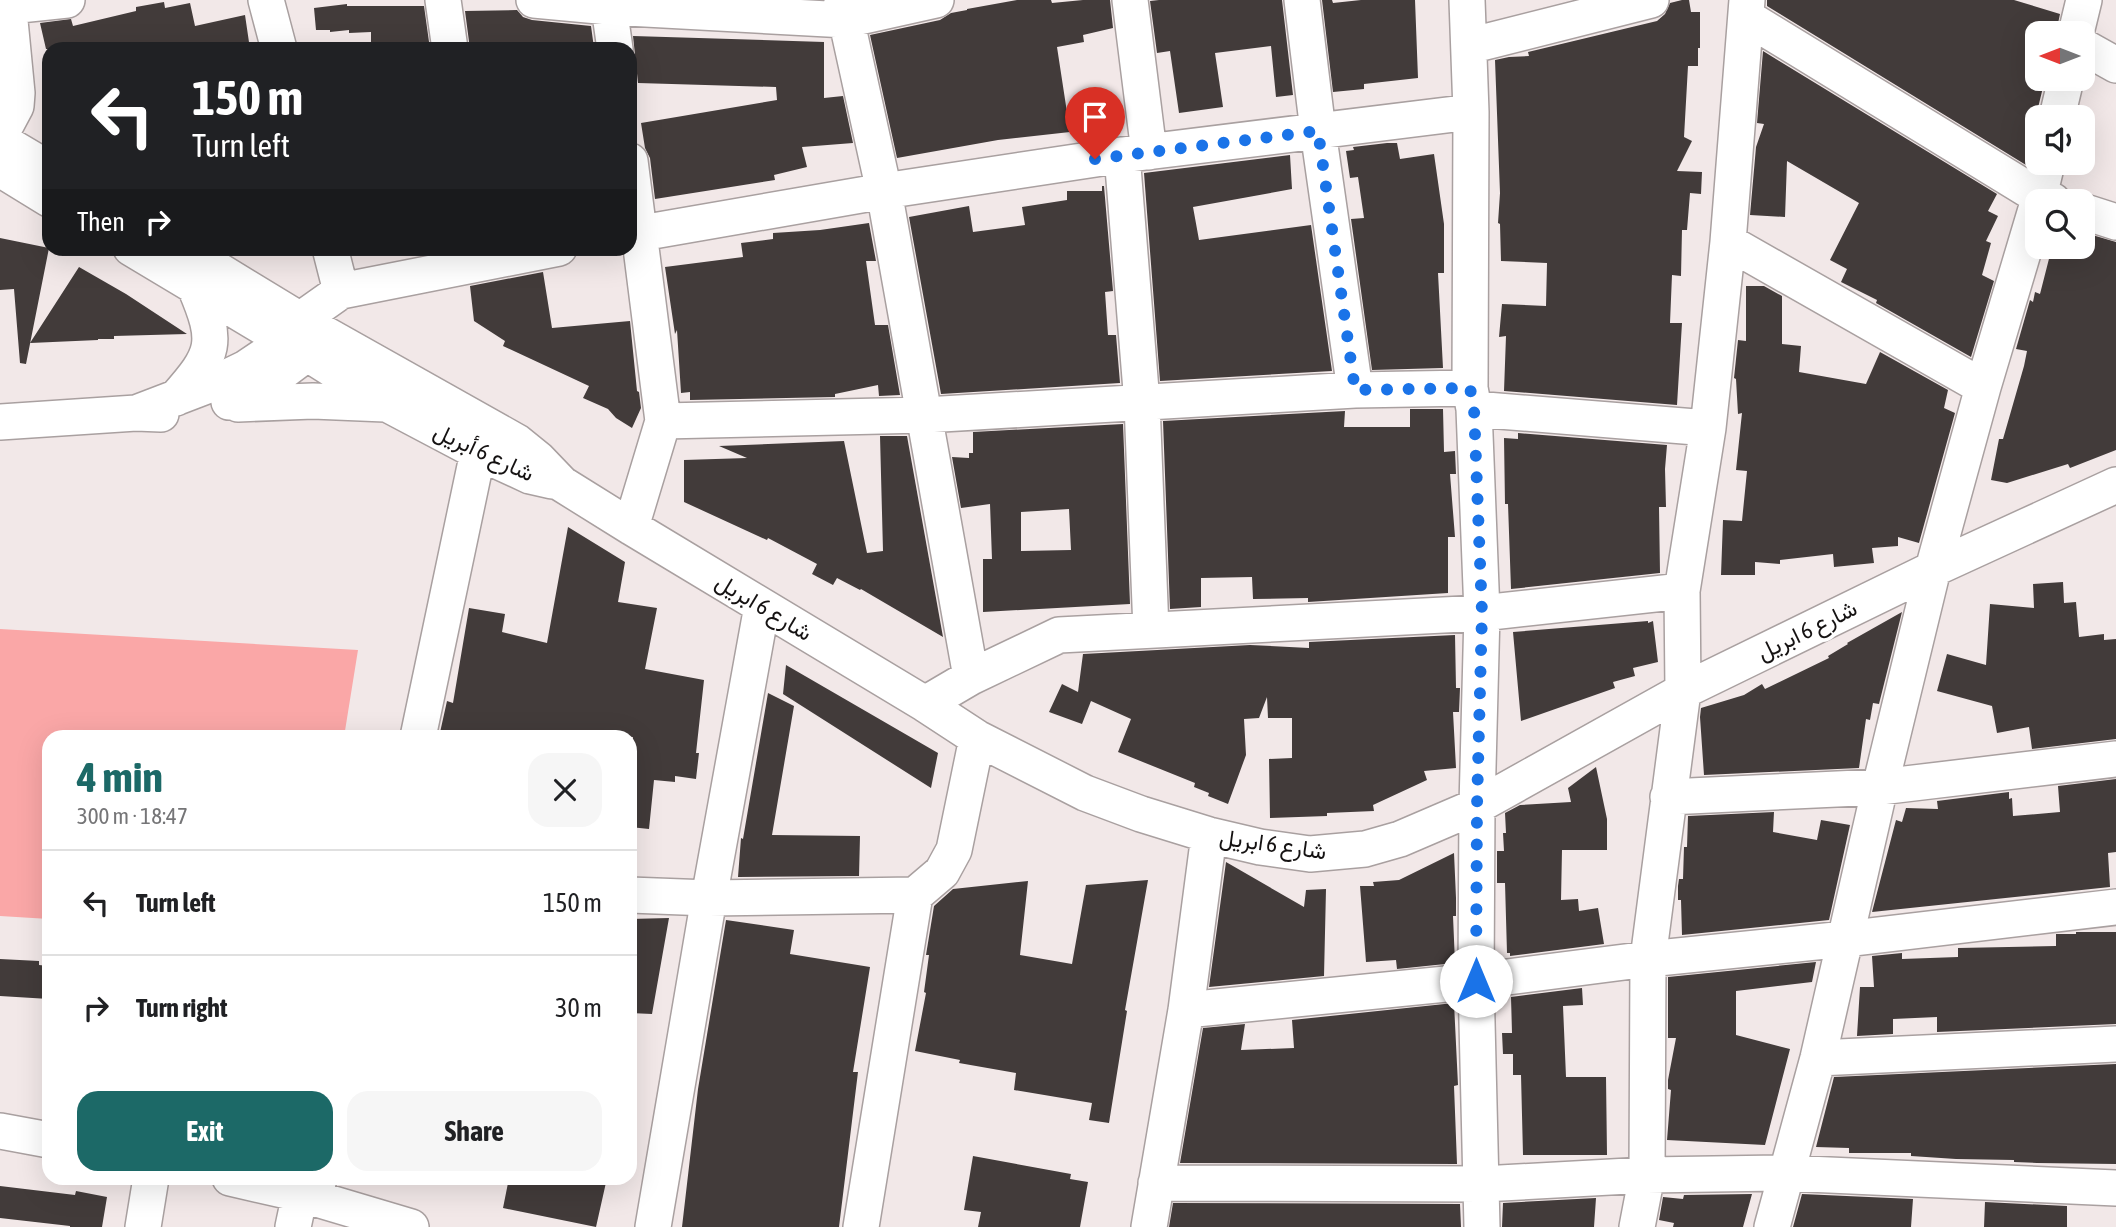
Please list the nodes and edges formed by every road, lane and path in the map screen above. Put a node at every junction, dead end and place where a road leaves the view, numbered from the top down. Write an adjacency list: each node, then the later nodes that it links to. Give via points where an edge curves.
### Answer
1 (67, 0): 11 (street)
2 (266, 0): 16 (street)
3 (443, 0): 17 (street)
4 (534, 0): 12 (street)
5 (936, 0): 14 (street)
6 (1130, 0): 25 (street)
7 (1302, 0): 23 (street)
8 (1467, 0): 19 (street)
9 (1651, 0): 19 (street)
10 (2084, 0): 15 (street)
11 (8, 3): 24 (street, via 17,93 16,106)
12 (608, 3): 14 (street); 18 (street)
13 (1746, 8): 28 (street); 34 (street)
14 (844, 10): 29 (street)
15 (2079, 21)
16 (277, 42)
17 (449, 42)
18 (614, 42)
19 (1469, 46): 22 (street)
20 (2095, 53): 21 (street)
21 (2116, 65)
22 (1471, 113): 23 (street); 47 (street)
23 (1318, 131): 25 (street); 45 (street)
24 (0, 138): 26 (street)
25 (1135, 153): 29 (street); 48 (street)
26 (42, 165)
27 (0, 169): 30 (street)
28 (2025, 190)
29 (884, 191): 33 (street); 52 (street)
30 (42, 195)
31 (2095, 215): 32 (street)
32 (2116, 222)
33 (637, 234)
34 (1728, 242): 44 (street); 55 (street)
35 (637, 247): 53 (street)
36 (2025, 255): 44 (street)
37 (144, 256): 41 (street, شارع 6 أبريل)
38 (193, 256): 43 (street, شارع 6 أبريل)
39 (332, 256): 42 (street)
40 (478, 256): 42 (street)
41 (195, 287): 43 (street, شارع 6 أبريل); 46 (street, via 207,315 211,343 201,368)
42 (341, 292): 43 (street)
43 (306, 337): 46 (street); 49 (street, via 273,380); 50 (street, شارع 6 أبريل); 57 (street, شارع 6 أبريل, via 517,442)
44 (1983, 387): 60 (street)
45 (1355, 390): 47 (street); 48 (street)
46 (176, 398): 51 (street)
47 (1472, 398): 55 (street); 63 (street)
48 (1142, 403): 52 (street); 64 (street)
49 (224, 405): 50 (street, via 274,401); 51 (street, via 180,415)
50 (389, 405): 56 (street, شارع 6 أبريل)
51 (136, 413): 54 (street)
52 (925, 415): 53 (street); 65 (street)
53 (663, 421): 59 (street)
54 (0, 422)
55 (1708, 428): 61 (street)
56 (478, 452): 57 (street, شارع 6 أبريل, via 530,476); 68 (street)
57 (562, 484): 59 (street, شارع 6 ابريل)
58 (2116, 485): 60 (street, شارع 6 ابريل)
59 (631, 527): 62 (street, شارع 6 ابريل)
60 (1933, 569): 66 (street, شارع 6 ابريل); 71 (street)
61 (1682, 591): 63 (street); 66 (street)
62 (762, 606): 67 (street, شارع 6 ابريل); 77 (street)
63 (1482, 613): 64 (street); 73 (street)
64 (1151, 630): 65 (street, via 1059,635)
65 (971, 677): 67 (street)
66 (1683, 691): 72 (street); 73 (street, شارع 6 ابريل)
67 (925, 704): 69 (street, شارع 6 ابريل)
68 (419, 730)
69 (977, 738): 74 (street, شارع 6 ابريل, via 1085,793); 76 (street, via 954,850 942,872)
70 (2116, 759): 71 (street)
71 (1880, 787): 72 (street); 79 (street)
72 (1668, 797): 80 (street)
73 (1477, 806): 74 (street, شارع 6 ابريل, via 1400,839 1334,853 1260,847); 81 (street)
74 (1209, 835): 82 (street)
75 (637, 895): 77 (street)
76 (915, 895): 77 (street); 98 (street)
77 (709, 898): 97 (street)
78 (2116, 907): 79 (street)
79 (1845, 939): 80 (street); 84 (street)
80 (1648, 959): 81 (street); 88 (street)
81 (1476, 981): 82 (street); 90 (street)
82 (1186, 1010): 89 (street)
83 (2116, 1044): 84 (street)
84 (1818, 1058): 87 (street)
85 (0, 1131): 86 (street)
86 (42, 1139)
87 (1786, 1173): 88 (street); 93 (street); 102 (street)
88 (1647, 1175): 90 (street); 101 (street)
89 (1156, 1183): 90 (street); 99 (street)
90 (1482, 1184): 100 (street)
91 (150, 1185): 95 (street)
92 (254, 1185): 94 (street)
93 (2116, 1188)
94 (307, 1200): 96 (street)
95 (143, 1227)
96 (411, 1227)
97 (653, 1227)
98 (862, 1227)
99 (1149, 1227)
100 (1482, 1227)
101 (1637, 1227)
102 (1772, 1227)

